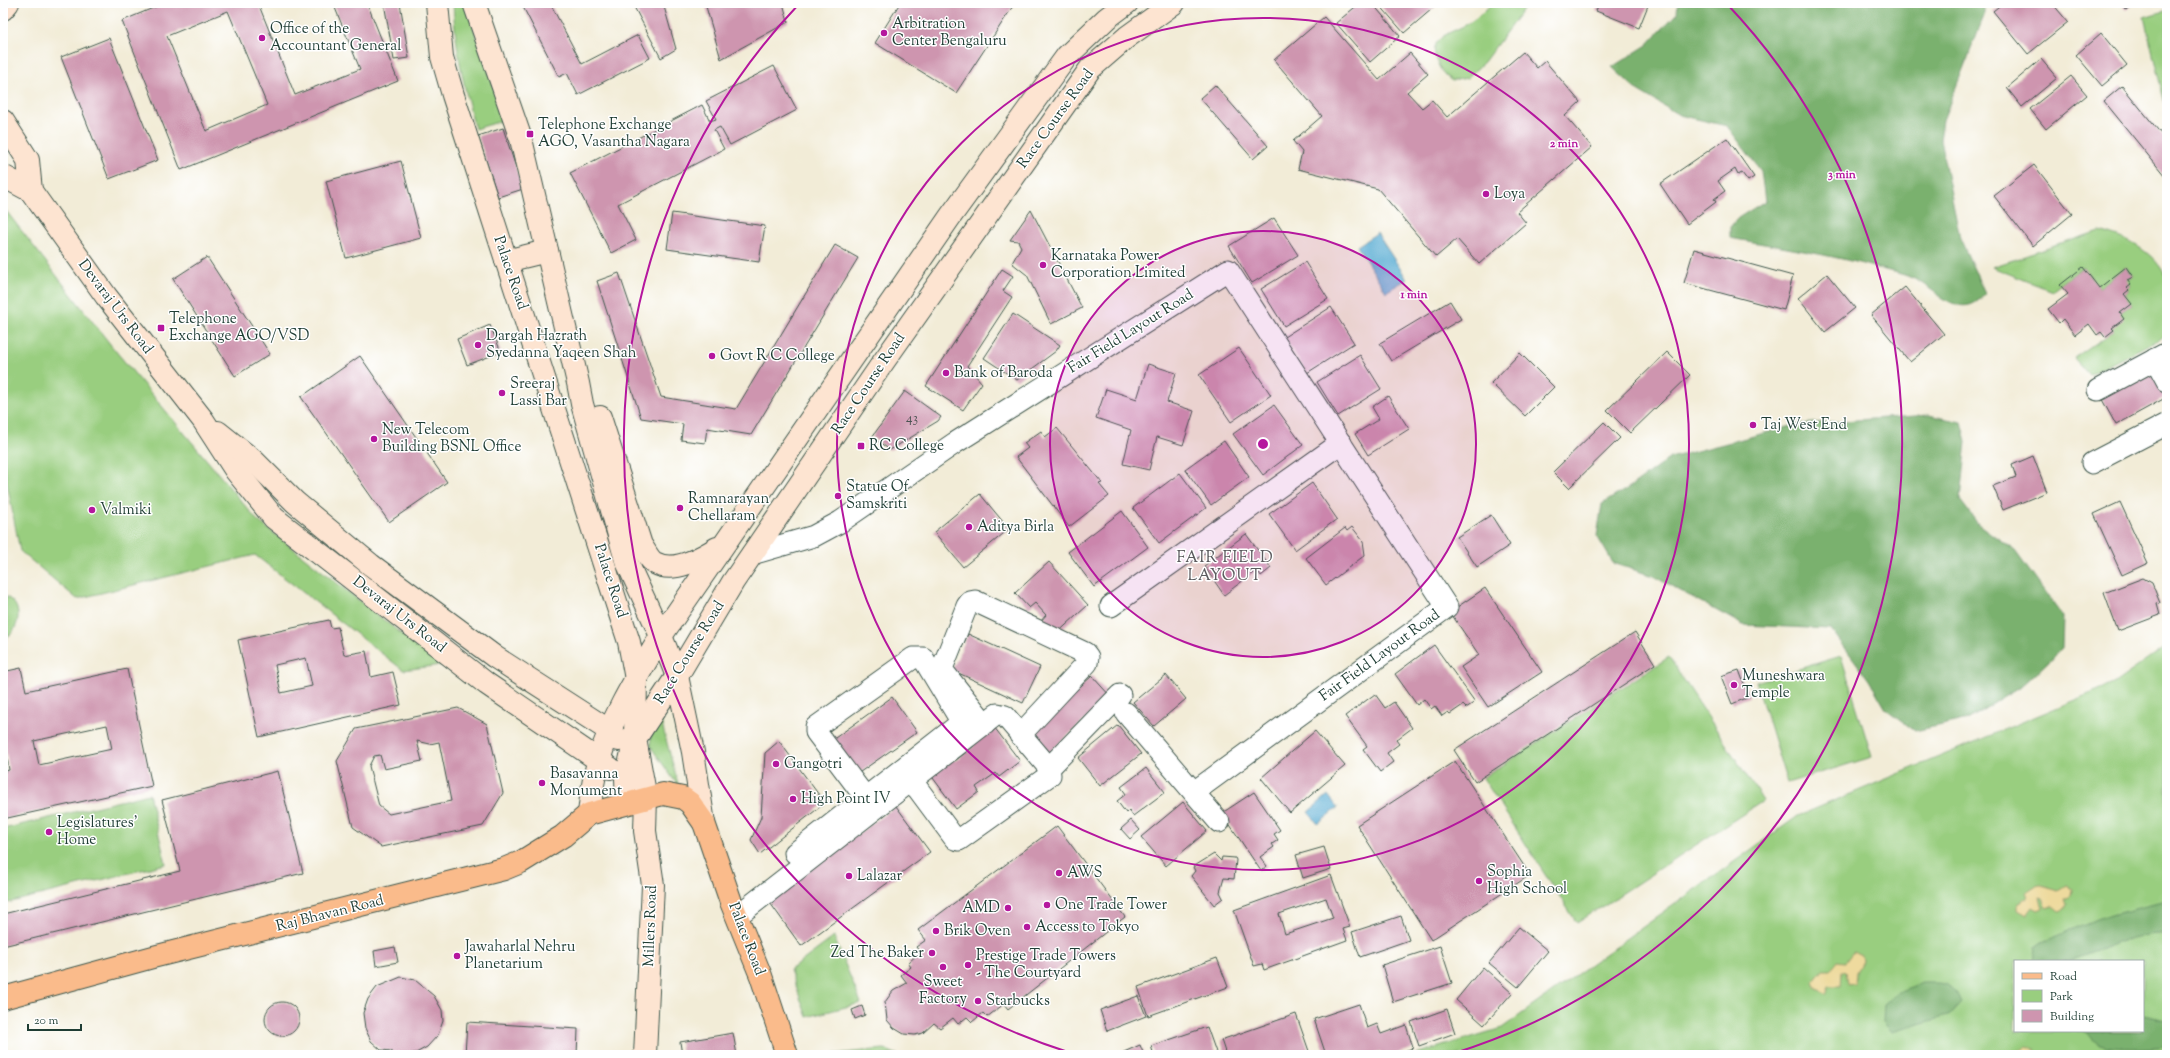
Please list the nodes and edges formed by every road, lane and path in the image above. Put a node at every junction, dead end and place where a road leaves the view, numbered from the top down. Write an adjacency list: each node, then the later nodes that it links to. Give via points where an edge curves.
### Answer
1 (8, 3): 6 (main road)
2 (437, 3): 11 (main road, Palace Road, via 442,58 489,214)
3 (474, 3): 10 (main road, Palace Road, via 522,139)
4 (1127, 3): 22 (main road, Race Course Road, via 1067,56 950,217)
5 (1174, 3): 23 (main road, Race Course Road, via 1127,37 1090,69 884,361)
6 (3, 9)
7 (4, 128): 9 (main road, via 28,160)
8 (3, 176): 9 (main road, Devaraj Urs Road)
9 (31, 191): 17 (main road, Devaraj Urs Road, via 106,296)
10 (547, 251): 11 (main road); 14 (main road, Palace Road)
11 (506, 261): 27 (main road, Palace Road, via 624,623)
12 (2161, 356): 13 (street); 15 (street)
13 (2167, 381)
14 (578, 383): 22 (main road, via 595,401 641,546 654,562 665,565 693,562); 25 (main road, Palace Road, via 626,560)
15 (2098, 390)
16 (2167, 409): 19 (street)
17 (203, 420): 29 (main road, Devaraj Urs Road, via 253,460 295,502 371,565 496,657); 32 (main road, Devaraj Urs Road, via 236,471 274,518 487,684)
18 (2167, 424): 21 (street)
19 (2127, 431)
20 (1341, 443): 23 (street, Fair Field Layout Road, via 1228,270 956,443 840,522 814,536); 24 (street); 36 (street, Fair Field Layout Road, via 1446,607)
21 (2092, 463)
22 (722, 545): 25 (main road, Race Course Road)
23 (752, 554): 26 (main road, Race Course Road)
24 (1111, 606)
25 (661, 636): 26 (main road, Palace Road); 27 (main road, Race Course Road)
26 (677, 676): 31 (main road, Race Course Road); 41 (main road, Palace Road, via 693,752)
27 (636, 679): 29 (main road, Race Course Road); 31 (main road, Palace Road)
28 (985, 724): 30 (street, via 1000,714 1005,716); 30 (street, via 943,671 967,606 975,601 1085,653 1088,657 1087,664); 35 (street)
29 (610, 731): 31 (main road, Devaraj Urs Road); 32 (main road, Race Course Road)
30 (1020, 735): 33 (street)
31 (633, 746): 34 (main road, Race Course Road); 38 (main road)
32 (598, 760): 34 (main road, Devaraj Urs Road); 39 (main road)
33 (1049, 768): 35 (street, via 1050,775 1047,778 959,840 955,839); 36 (street, via 1123,704)
34 (626, 778): 38 (main road, Race Course Road)
35 (912, 781): 42 (street)
36 (1194, 792): 40 (street)
37 (865, 798): 37 (street, via 958,726 960,721 923,658 913,658 816,727 816,732); 42 (street)
38 (637, 800): 39 (main road, Palace Road); 41 (main road, Palace Road, via 663,794 683,798 690,803); 44 (main road, Millers Road, via 645,831 653,884)
39 (589, 814): 43 (main road, Raj Bhavan Road, via 563,836 521,862 504,869 153,957)
40 (1219, 822)
41 (704, 823): 42 (main road, Palace Road)
42 (734, 909): 45 (main road, Palace Road)
43 (3, 998)
44 (645, 1055)
45 (787, 1055)

